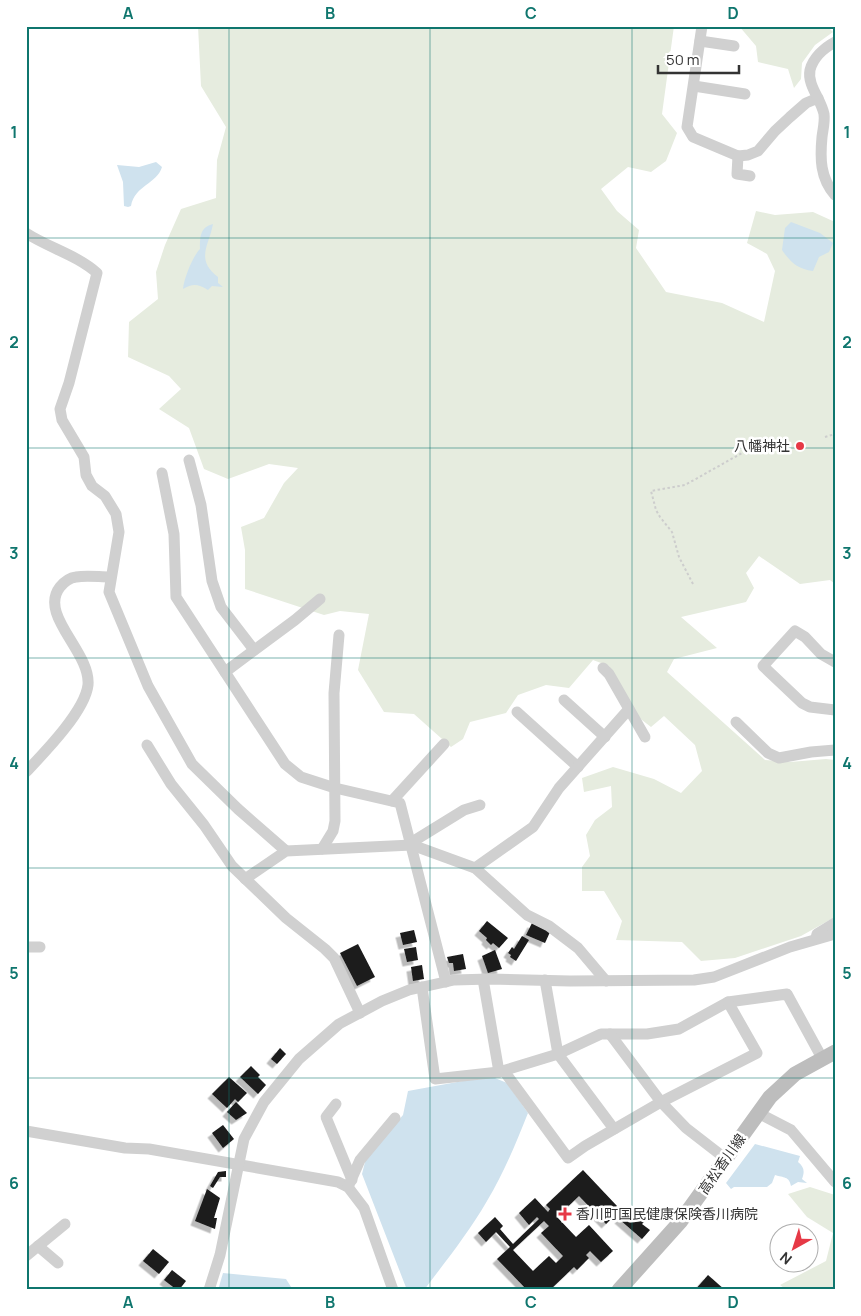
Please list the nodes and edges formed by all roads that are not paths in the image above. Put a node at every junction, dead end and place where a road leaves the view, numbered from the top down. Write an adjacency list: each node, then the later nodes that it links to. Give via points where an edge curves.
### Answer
1 (702, 26): 2 (street)
2 (700, 41): 4 (street); 5 (street)
3 (835, 42): 7 (street, via 820,54 810,71)
4 (734, 46)
5 (694, 86): 6 (street); 8 (street, via 687,127 692,137)
6 (746, 94)
7 (818, 98): 8 (street, via 806,103 790,117 758,151); 10 (street, via 824,113 823,176)
8 (738, 156): 9 (street, via 737,174)
9 (750, 176)
10 (835, 195)
11 (26, 233): 14 (street, via 86,262 98,273 60,409 62,420 84,457 86,475 116,514 119,532)
12 (189, 460): 17 (street, via 201,505 212,581 221,607)
13 (162, 473): 20 (street, via 174,534 176,598)
14 (110, 577): 32 (street, via 74,577 65,581 58,590 54,601 56,613 86,666 88,683 85,697 70,720); 38 (street, via 109,592 148,686 192,764)
15 (320, 599): 17 (street)
16 (339, 635): 33 (street, via 334,693)
17 (254, 650): 20 (street)
18 (835, 662): 23 (street, via 795,631 763,666 802,703)
19 (602, 668): 22 (street, via 609,674)
20 (225, 672): 33 (street, via 284,764 301,777)
21 (564, 700): 26 (street)
22 (629, 709): 26 (street); 27 (street)
23 (835, 710)
24 (517, 712): 31 (street)
25 (736, 722): 30 (street, via 768,753 779,758)
26 (604, 737): 31 (street)
27 (645, 737)
28 (147, 744): 40 (street, via 171,784)
29 (444, 744): 34 (street)
30 (835, 750)
31 (578, 767): 39 (street, via 559,788 533,827)
32 (26, 772)
33 (335, 788): 34 (street); 37 (street, via 333,831)
34 (392, 801): 36 (street, via 400,803)
35 (480, 805): 36 (street, via 464,810)
36 (412, 845): 37 (street); 39 (street); 49 (street)
37 (322, 849): 38 (street)
38 (286, 851): 40 (street)
39 (475, 868): 48 (street, via 527,915 550,926 578,948)
40 (245, 879): 52 (street, via 334,958)
41 (835, 923): 43 (street, via 817,934)
42 (835, 934): 43 (street)
43 (815, 940): 48 (street, via 714,977)
44 (26, 947): 45 (street)
45 (40, 947)
46 (483, 979): 47 (street); 49 (street); 56 (street)
47 (545, 980): 48 (street); 54 (street)
48 (606, 981)
49 (446, 982): 50 (street)
50 (422, 987): 52 (street, via 382,1001); 56 (street, via 435,1079)
51 (728, 1002): 53 (street, via 679,1028 647,1034); 55 (street, via 787,994); 57 (street, via 757,1053)
52 (360, 1013): 64 (street, via 339,1024 299,1059 264,1102 244,1139)
53 (610, 1034): 54 (street, via 601,1034); 57 (street)
54 (558, 1054): 56 (street); 61 (street)
55 (828, 1055): 59 (main road, 高松香川線, via 794,1074)
56 (501, 1072): 61 (street, via 568,1158)
57 (661, 1102): 61 (street); 63 (street, via 686,1128)
58 (336, 1104): 66 (street, via 326,1117)
59 (758, 1113): 63 (main road, 高松香川線); 65 (street, via 791,1130)
60 (395, 1118): 66 (street, via 360,1160)
61 (614, 1129)
62 (26, 1131): 64 (street)
63 (726, 1159): 73 (main road, 高松香川線, via 680,1222)
64 (239, 1165): 66 (street); 71 (street, via 220,1255)
65 (835, 1182)
66 (350, 1183): 72 (street, via 364,1208)
67 (64, 1224): 68 (street)
68 (38, 1246): 69 (street); 70 (street)
69 (26, 1256)
70 (58, 1263)
71 (209, 1290)
72 (393, 1290)
73 (619, 1290)

